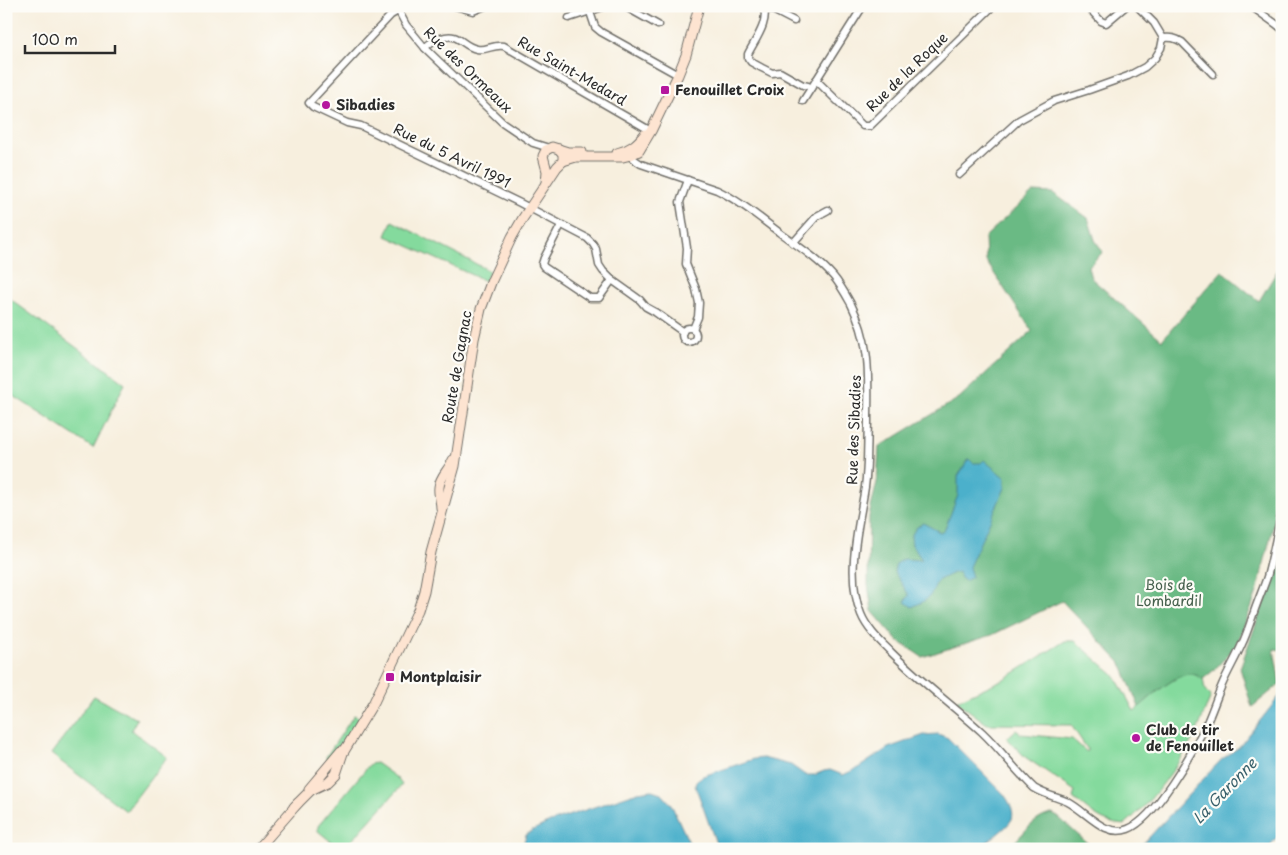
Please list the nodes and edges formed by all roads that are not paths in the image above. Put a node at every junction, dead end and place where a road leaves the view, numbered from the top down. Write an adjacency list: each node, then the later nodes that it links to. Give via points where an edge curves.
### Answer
1 (455, 6): 2 (street, via 473,11)
2 (485, 6)
3 (606, 6): 14 (street)
4 (624, 6): 17 (street)
5 (699, 6): 22 (main road)
6 (764, 6): 16 (street); 24 (street, via 765,21 748,58 767,71 780,72)
7 (863, 6): 23 (street)
8 (993, 6): 23 (street, Rue de la Roque, via 870,126 863,126)
9 (1087, 6): 10 (street, via 1100,21 1106,23)
10 (1126, 6)
11 (1137, 6): 19 (street)
12 (1250, 6): 18 (street)
13 (397, 9): 20 (street, Rue des Ormeaux); 36 (street, Rue du 5 Avril 1991, via 309,103)
14 (589, 9): 15 (street); 22 (street, via 595,27 601,32)
15 (569, 18)
16 (794, 21)
17 (658, 25)
18 (1282, 29)
19 (1163, 38): 21 (street, via 1176,38 1182,42); 33 (street, via 1155,58 1145,67 1054,101 1019,120)
20 (424, 48): 26 (street, Rue Saint-Medard, via 433,40 449,36 477,49 504,46); 27 (street, Rue des Ormeaux, via 502,122)
21 (1213, 74)
22 (678, 75): 26 (main road)
23 (816, 80): 24 (street)
24 (811, 88): 25 (street)
25 (803, 101)
26 (648, 129): 30 (main road)
27 (533, 143): 28 (street, Rue des Ormeaux); 31 (street, Rue des Ormeaux)
28 (549, 148): 29 (main road); 31 (main road, via 544,153)
29 (559, 149): 30 (main road, via 568,152); 32 (main road, via 563,154)
30 (633, 152): 32 (main road, via 614,157 576,157); 34 (street, Rue des Sibadies, via 635,160 641,164)
31 (544, 162): 32 (main road, via 551,168); 35 (main road)
32 (560, 164): 35 (main road, Route de Gagnac)
33 (958, 175)
34 (688, 180): 39 (street, Rue des Sibadies, via 726,195); 41 (street, via 680,202 687,248 686,264 699,303)
35 (546, 183): 36 (main road, Route de Gagnac)
36 (530, 208): 38 (street, Rue du 5 Avril 1991); 44 (main road, Route de Gagnac, via 512,237 480,309 455,466 418,610 374,702 340,758 336,774 311,790)
37 (828, 210): 39 (street, via 817,216)
38 (561, 225): 40 (street, Rue du 5 Avril 1991, via 593,244 599,265); 40 (street, via 544,258 544,267 590,298 599,298)
39 (793, 243): 43 (street, Rue des Sibadies, via 834,277 864,335 869,370 866,479 854,568 861,615 873,633 904,664 982,733 1034,788 1080,809 1108,829 1128,829 1137,824 1164,795 1192,752 1244,640 1267,576)
40 (612, 280): 42 (street, Rue du 5 Avril 1991)
41 (693, 329): 42 (street); 42 (street, via 697,337 692,342 685,341)
42 (683, 332)
43 (1282, 510)
44 (258, 849)

